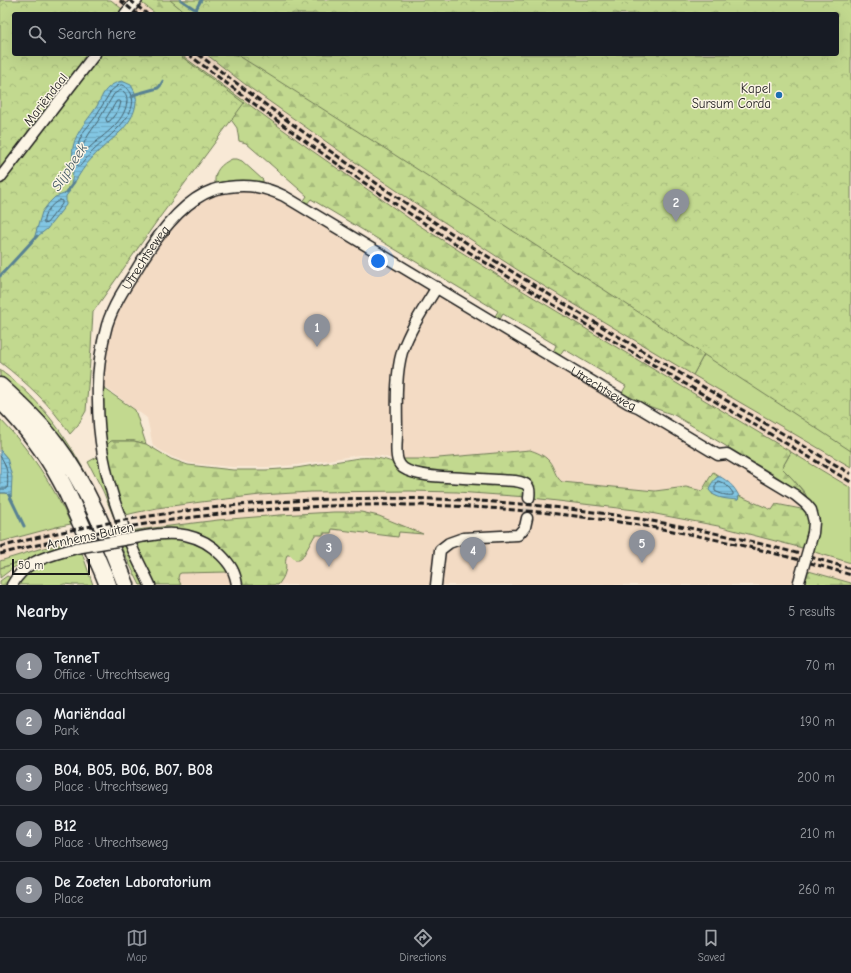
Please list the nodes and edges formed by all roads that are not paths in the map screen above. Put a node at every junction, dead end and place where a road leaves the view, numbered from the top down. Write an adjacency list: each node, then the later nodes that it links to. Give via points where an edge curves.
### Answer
1 (137, 0): 2 (street)
2 (127, 12)
3 (93, 56): 4 (street, Mariëndaal)
4 (0, 178)
5 (436, 287): 8 (street, via 402,352 398,376 398,462 413,472 522,482 530,489); 13 (street, Utrechtseweg, via 272,190 238,186 214,190 198,197 183,209 164,229 122,292 108,323 100,355 98,416 108,477 129,541); 16 (street, Utrechtseweg, bridge, via 718,455 727,454 806,504 811,510 814,522 813,533)
6 (0, 386): 12 (main road, via 43,427 67,460 96,513)
7 (0, 400): 11 (main road, via 22,423 61,480)
8 (529, 498)
9 (527, 518): 15 (street, via 525,527 518,535 462,538 448,543 440,550)
10 (12, 585): 14 (street, Arnhems Buiten, bridge, via 27,566 38,560 76,548 170,533 197,538 216,550 234,572)
11 (108, 585)
12 (126, 585)
13 (150, 585)
14 (237, 585)
15 (436, 585)
16 (798, 585)

